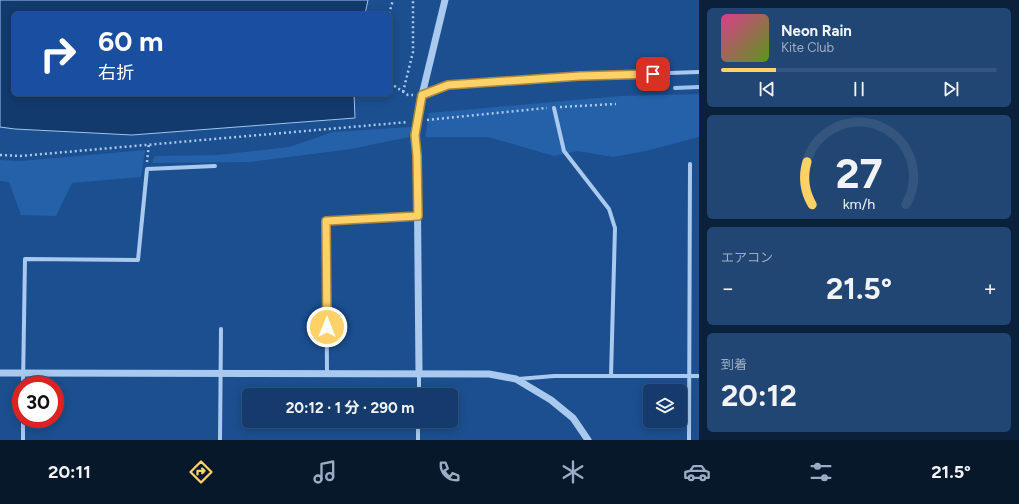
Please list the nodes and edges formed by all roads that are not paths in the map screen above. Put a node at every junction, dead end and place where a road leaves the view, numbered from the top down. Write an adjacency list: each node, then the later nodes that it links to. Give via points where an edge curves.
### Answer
1 (445, 0): 3 (street)
2 (699, 72): 3 (street, via 580,76 448,85)
3 (422, 95): 7 (street, bridge, via 415,135)
4 (554, 108): 14 (street, via 564,152 609,209 615,228)
5 (690, 164): 15 (street)
6 (215, 166): 11 (street, via 147,169 138,260 25,259)
7 (418, 216): 9 (street, via 326,221); 13 (street)
8 (221, 330): 12 (street)
9 (327, 372): 12 (street); 13 (street)
10 (0, 373): 11 (street)
11 (24, 373): 12 (street)
12 (220, 373): 22 (street)
13 (419, 373): 17 (street, via 488,374); 18 (street)
14 (611, 376): 15 (street); 17 (street)
15 (689, 376): 16 (street); 25 (street)
16 (699, 376)
17 (516, 379): 24 (street, via 573,418)
18 (419, 388)
19 (23, 428): 21 (street)
20 (418, 428): 23 (street)
21 (23, 440)
22 (220, 440)
23 (418, 440)
24 (588, 440)
25 (689, 440)

